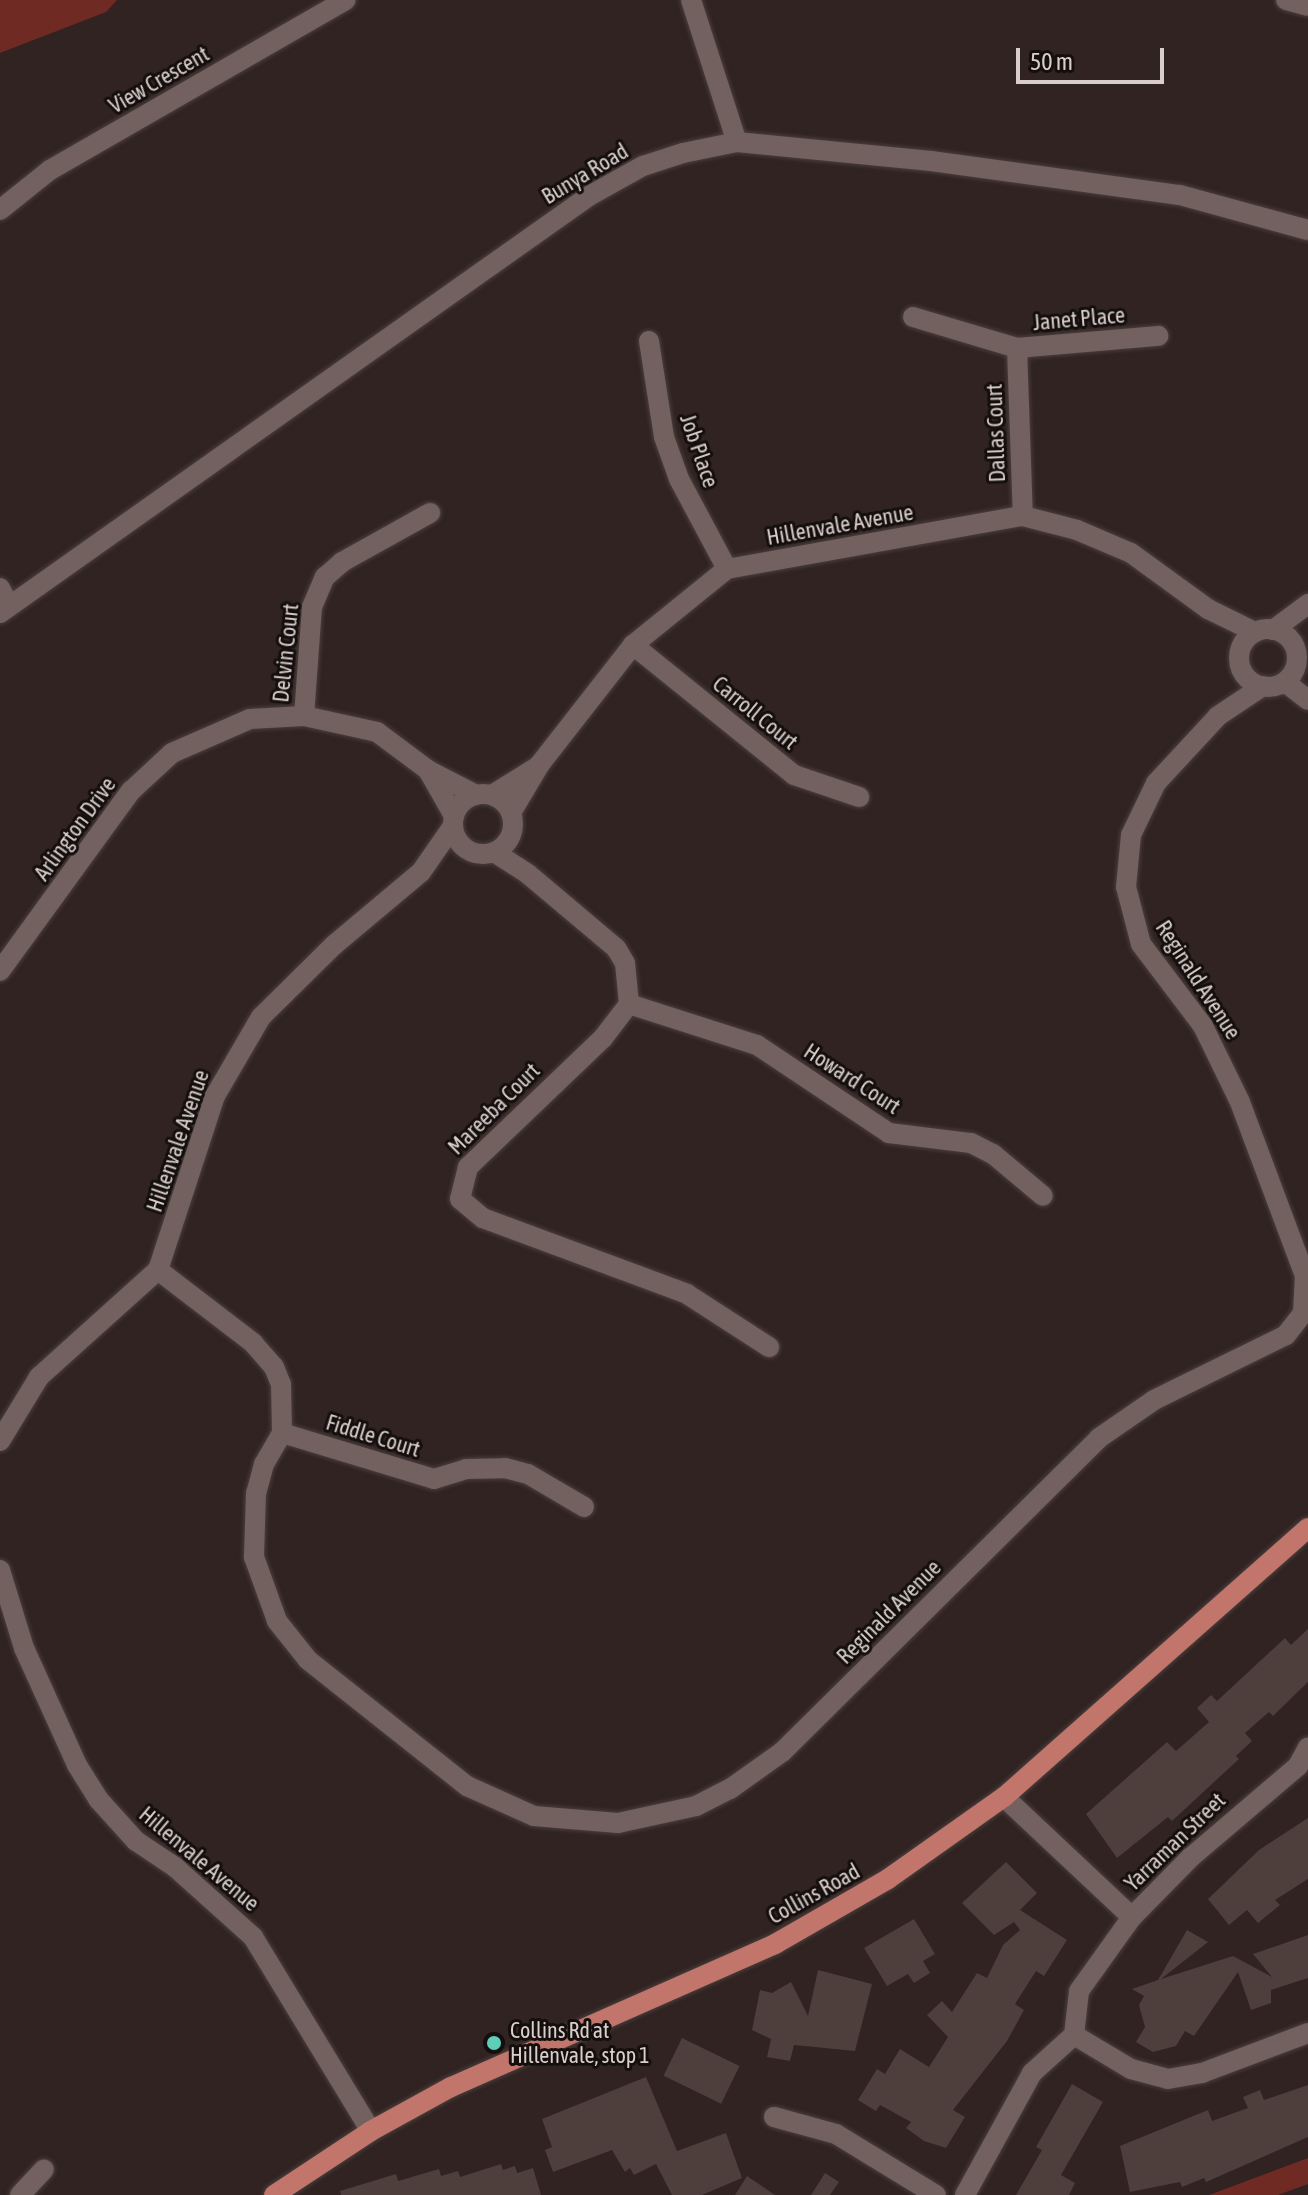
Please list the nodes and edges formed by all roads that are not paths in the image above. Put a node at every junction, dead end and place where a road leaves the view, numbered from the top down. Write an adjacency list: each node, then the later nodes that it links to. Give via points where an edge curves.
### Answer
1 (346, 0): 6 (street, View Crescent, via 50,170)
2 (691, 0): 5 (street)
3 (1286, 0): 4 (street)
4 (1308, 6)
5 (737, 142): 7 (street, Bunya Road, via 1129,186); 15 (street, Bunya Road, via 643,166 589,196)
6 (0, 210)
7 (1308, 230)
8 (913, 317): 11 (street, Janet Place)
9 (1158, 336): 11 (street, Janet Place)
10 (649, 341): 14 (street, Job Place, via 664,437 679,479)
11 (1017, 348): 13 (street, Dallas Court)
12 (430, 513): 26 (street, Delvin Court, via 325,577 312,607)
13 (1023, 516): 14 (street, Hillenvale Avenue); 17 (street, Hillenvale Avenue, via 1077,530 1131,553)
14 (727, 569): 20 (street, Hillenvale Avenue)
15 (3, 602)
16 (1308, 604): 19 (street)
17 (1208, 609): 19 (street, Hillenvale Avenue); 22 (street, Hillenvale Avenue)
18 (1308, 618): 21 (street)
19 (1264, 631): 21 (street, Hillenvale Avenue); 22 (street, Reginald Avenue)
20 (633, 645): 28 (street, Hillenvale Avenue); 31 (street, Carroll Court, via 794,775)
21 (1300, 661): 23 (street)
22 (1241, 662): 24 (street, Hillenvale Avenue); 27 (street, Reginald Avenue)
23 (1285, 682): 24 (street); 25 (street)
24 (1263, 686): 27 (street, Reginald Avenue)
25 (1308, 700)
26 (304, 716): 29 (street, Arlington Drive, via 377,732); 39 (street, Arlington Drive, via 250,719 172,753 131,791)
27 (1218, 716): 44 (street, Reginald Avenue, via 1144,802 1131,835 1126,887 1141,944 1203,1026 1240,1102 1305,1276 1303,1313 1286,1335 1154,1400 1099,1438 764,1766 696,1806 618,1823 534,1816 467,1786 308,1660 277,1621 261,1586 251,1529 264,1464)
28 (540, 764): 30 (street, Hillenvale Avenue); 32 (street, Hillenvale Avenue)
29 (428, 770): 30 (street, Arlington Drive); 33 (street, Arlington Drive)
30 (484, 795): 32 (street); 33 (street, via 458,806)
31 (859, 797)
32 (511, 813): 34 (street)
33 (453, 821): 35 (street, via 458,841); 37 (street, Hillenvale Avenue)
34 (510, 838): 36 (street); 38 (street)
35 (470, 852): 36 (street); 37 (street, Hillenvale Avenue)
36 (494, 852): 38 (street)
37 (421, 872): 42 (street, Hillenvale Avenue, via 313,965 261,1017 234,1056 215,1096)
38 (528, 874): 40 (street, via 616,948 625,963)
39 (0, 971)
40 (629, 1004): 41 (street, Howard Court, via 749,1041 889,1133 961,1141 993,1154); 43 (street, Mareeba Court, via 603,1038 468,1167 460,1199 483,1218 687,1294)
41 (1043, 1196)
42 (158, 1270): 44 (street, Reginald Avenue, via 253,1343 274,1367 281,1384); 45 (street, Hillenvale Avenue, via 39,1377)
43 (769, 1347)
44 (282, 1433): 46 (street, Fiddle Court, via 434,1479 466,1469 505,1468 528,1474)
45 (0, 1441)
46 (584, 1507)
47 (1308, 1528): 50 (main road, Collins Road)
48 (0, 1570): 55 (street, Hillenvale Avenue, via 24,1648 98,1799 136,1841 175,1867 253,1937)
49 (1308, 1747): 51 (street, Yarraman Street, via 1298,1766 1190,1858)
50 (1004, 1797): 51 (street, Yarraman Street); 55 (main road, Collins Road, via 929,1853 786,1938 515,2056)
51 (1132, 1917): 53 (street, via 1079,1991)
52 (1308, 2033): 53 (street, via 1202,2073 1168,2079 1131,2069)
53 (1074, 2035): 60 (street, via 1032,2073)
54 (774, 2117): 59 (street, via 836,2134)
55 (371, 2131): 58 (main road, Collins Road)
56 (44, 2169): 57 (street)
57 (20, 2195)
58 (274, 2195)
59 (936, 2195)
60 (965, 2195)

